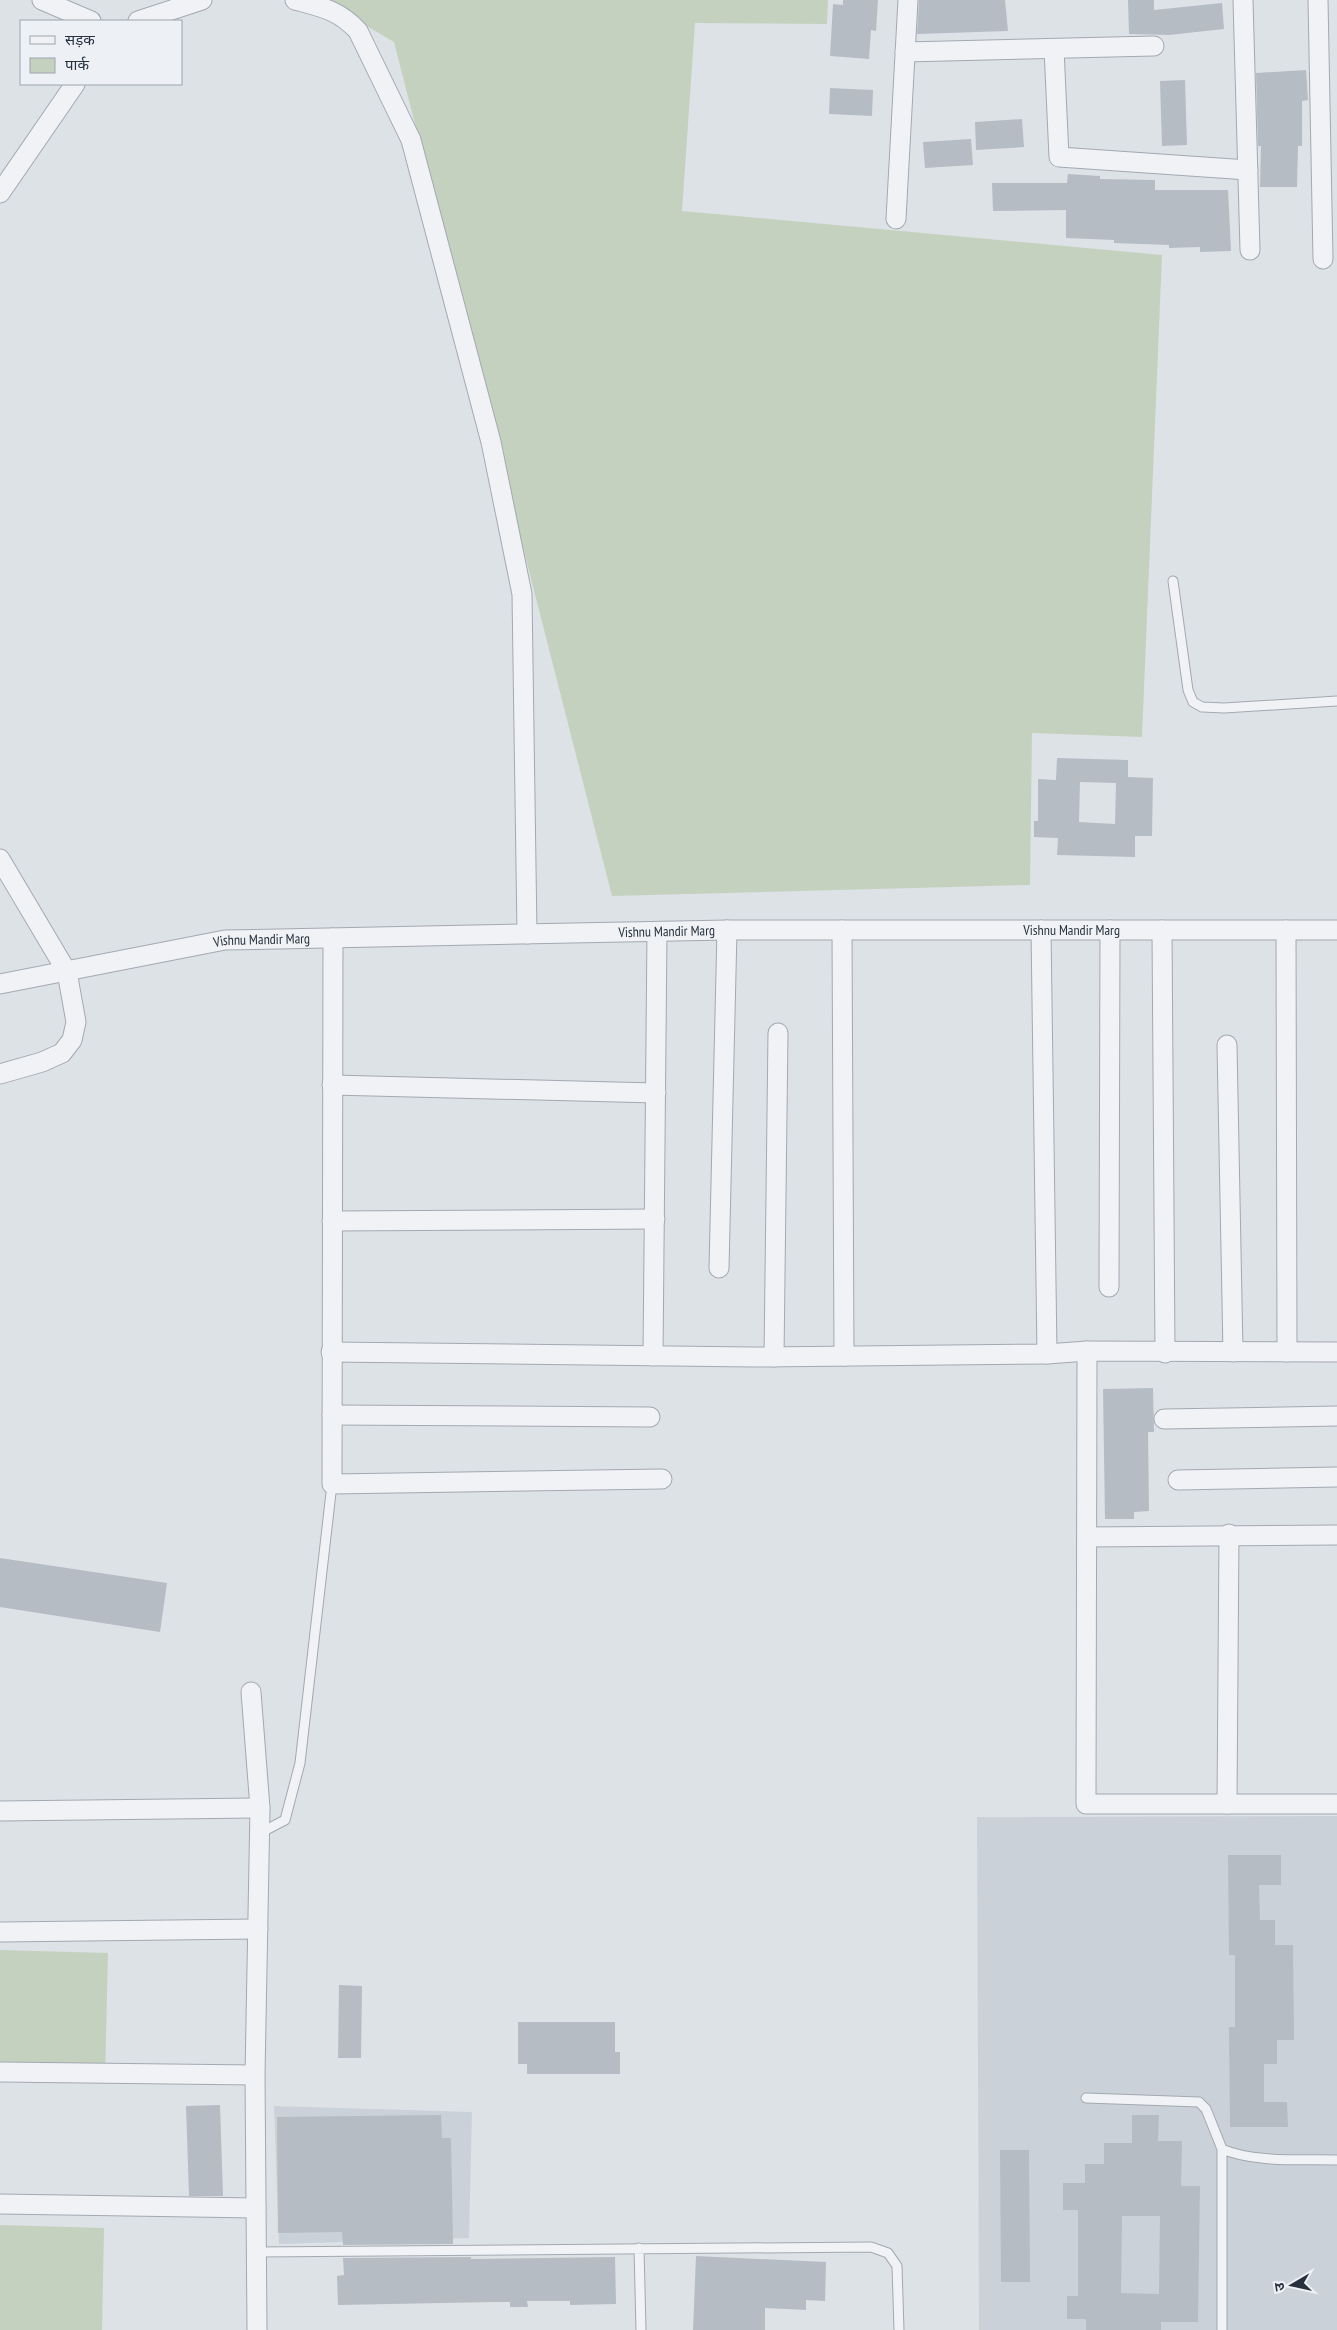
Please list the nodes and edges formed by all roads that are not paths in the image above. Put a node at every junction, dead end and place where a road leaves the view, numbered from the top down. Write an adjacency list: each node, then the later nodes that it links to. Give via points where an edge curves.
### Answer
1 (42, 0): 7 (street)
2 (202, 0): 8 (street)
3 (294, 0): 29 (street, via 328,9 347,19 358,31 411,140 491,442 522,594)
4 (908, 0): 11 (street)
5 (1243, 0): 13 (street)
6 (1318, 0): 17 (street)
7 (89, 20)
8 (141, 20)
9 (1154, 46): 10 (street)
10 (1054, 49): 11 (street); 13 (street, via 1059,157)
11 (905, 52): 15 (street)
12 (74, 85): 14 (street)
13 (1248, 170): 16 (street)
14 (0, 193)
15 (896, 219)
16 (1250, 250)
17 (1323, 259)
18 (1173, 581): 19 (lane, via 1188,690 1193,702 1202,707 1224,708)
19 (1337, 701)
20 (0, 859): 31 (street)
21 (727, 930): 22 (street, Vishnu Mandir Marg); 28 (street, Vishnu Mandir Marg); 40 (street)
22 (842, 930): 23 (street, Vishnu Mandir Marg); 50 (street)
23 (1041, 930): 24 (street, Vishnu Mandir Marg); 48 (street)
24 (1110, 930): 25 (street, Vishnu Mandir Marg); 41 (street)
25 (1162, 930): 26 (street, Vishnu Mandir Marg); 44 (street)
26 (1286, 930): 27 (street, Vishnu Mandir Marg); 46 (street)
27 (1337, 930)
28 (656, 932): 29 (street, Vishnu Mandir Marg); 37 (street)
29 (528, 934): 30 (street, Vishnu Mandir Marg)
30 (333, 938): 31 (street, Vishnu Mandir Marg, via 225,940); 36 (street)
31 (67, 972): 32 (street, Vishnu Mandir Marg); 35 (street, via 76,1022 72,1040 62,1053)
32 (0, 984)
33 (778, 1034): 51 (street)
34 (1227, 1045): 45 (street)
35 (0, 1074)
36 (332, 1085): 37 (street); 39 (street)
37 (656, 1093): 38 (street)
38 (655, 1219): 39 (street); 49 (street)
39 (332, 1221): 43 (street)
40 (719, 1268)
41 (1109, 1287)
42 (1086, 1351): 44 (street); 48 (street); 62 (street)
43 (331, 1352): 49 (street); 52 (street)
44 (1165, 1352): 45 (street)
45 (1233, 1352): 46 (street)
46 (1286, 1352): 47 (street)
47 (1337, 1352)
48 (1047, 1354): 50 (street)
49 (653, 1356): 51 (street)
50 (844, 1356): 51 (street)
51 (774, 1357)
52 (332, 1415): 54 (street); 59 (street)
53 (1337, 1416): 55 (street)
54 (650, 1417)
55 (1164, 1419)
56 (1337, 1476): 58 (street)
57 (662, 1479): 59 (street)
58 (1178, 1480)
59 (332, 1484): 68 (lane, via 300,1763 285,1820)
60 (1229, 1534): 61 (street); 62 (street); 64 (street)
61 (1337, 1534)
62 (1087, 1537): 64 (street, via 1086,1804)
63 (251, 1692): 66 (street)
64 (1227, 1804): 65 (street)
65 (1337, 1804)
66 (260, 1808): 67 (street); 68 (street)
67 (0, 1811)
68 (260, 1833): 69 (street)
69 (258, 1929): 70 (street); 72 (street)
70 (0, 1932)
71 (0, 2072): 72 (street)
72 (255, 2075): 77 (street)
73 (1086, 2098): 74 (lane, via 1199,2102 1206,2109)
74 (1222, 2149): 75 (lane, via 1249,2157); 83 (lane)
75 (1337, 2160)
76 (0, 2204): 77 (street)
77 (256, 2208): 79 (street)
78 (639, 2248): 79 (lane); 81 (lane); 82 (lane, via 871,2247 888,2253 897,2266)
79 (257, 2252): 80 (street)
80 (257, 2330)
81 (641, 2330)
82 (899, 2330)
83 (1222, 2330)

